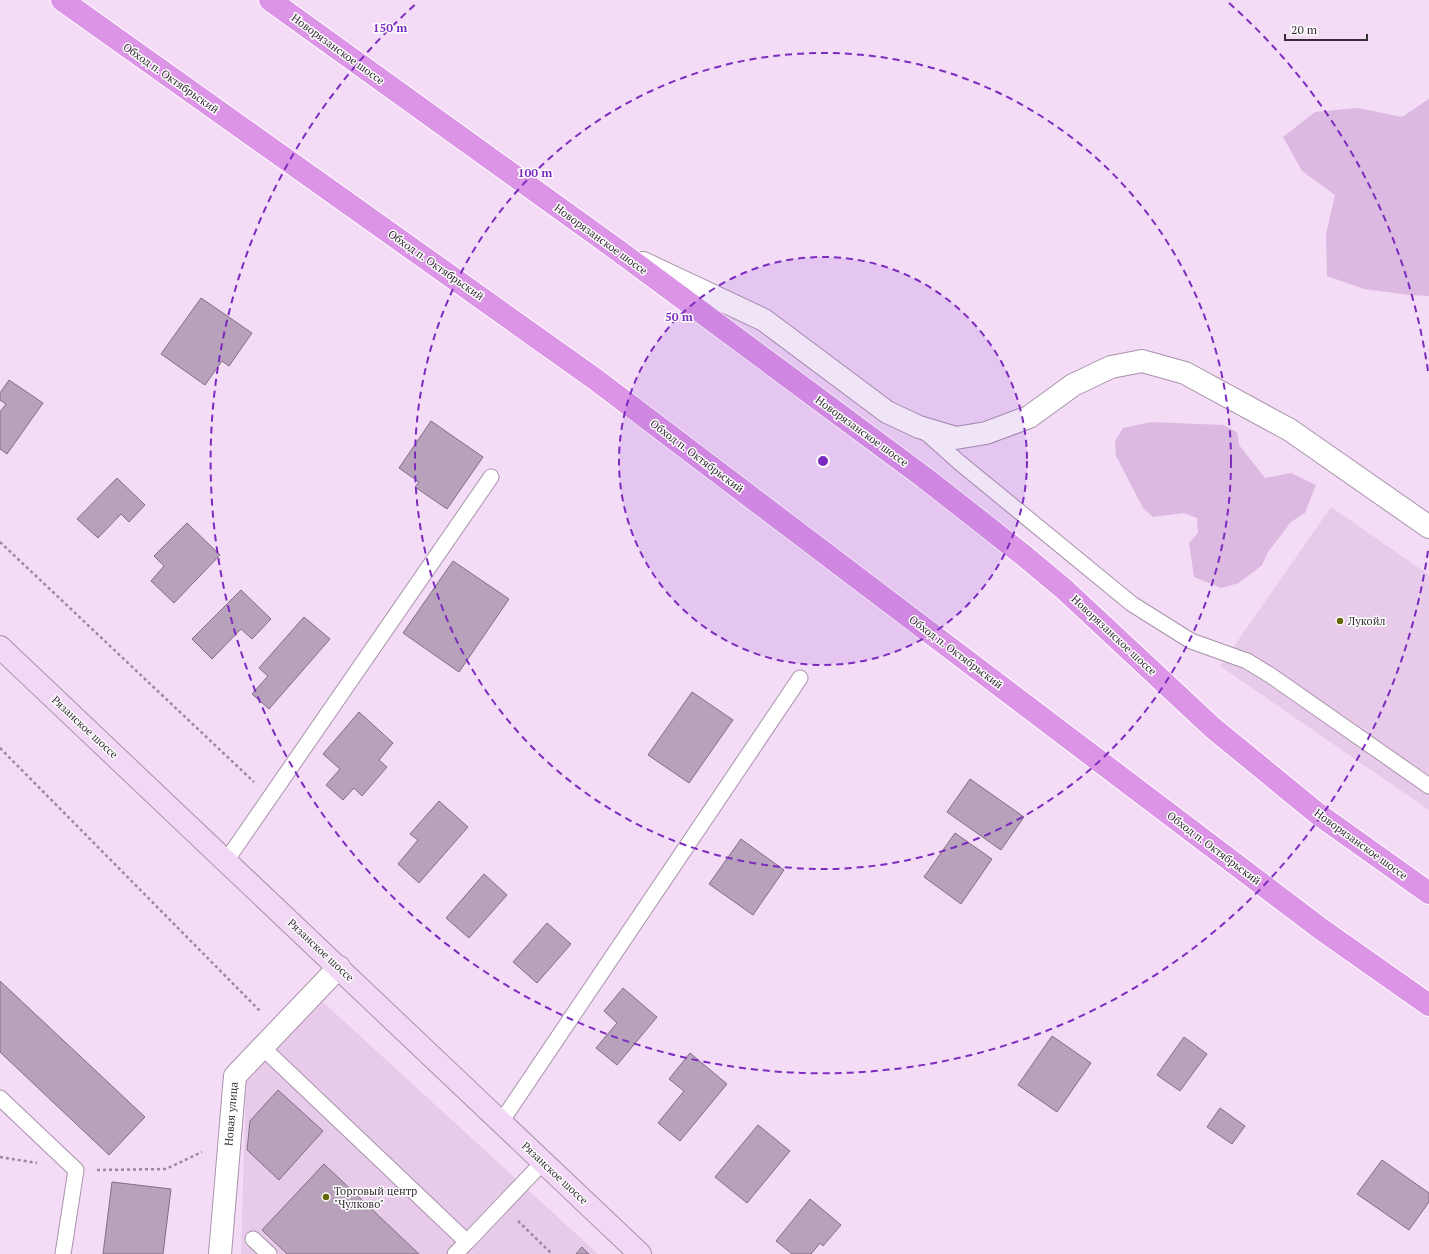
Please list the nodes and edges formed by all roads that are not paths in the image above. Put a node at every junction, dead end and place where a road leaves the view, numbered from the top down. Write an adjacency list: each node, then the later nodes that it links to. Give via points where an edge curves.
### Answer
1 (62, 0): 13 (highway, Обход п. Октябрьский, via 595,378 1321,929)
2 (270, 0): 3 (highway, Новорязанское шоссе)
3 (616, 250): 4 (street, via 764,320 887,412); 11 (highway, Новорязанское шоссе, via 926,478 1064,589 1213,728 1318,814)
4 (919, 427): 6 (street, via 956,438 986,433 1029,417 1073,385 1111,367 1142,361 1185,372 1290,430); 9 (lane, via 1132,604 1191,641 1247,661 1270,675)
5 (491, 477): 10 (lane)
6 (1429, 527)
7 (0, 647): 10 (main road, Рязанское шоссе)
8 (800, 678): 16 (lane)
9 (1429, 786)
10 (226, 861): 12 (main road, Рязанское шоссе)
11 (1429, 893)
12 (339, 967): 14 (street, Новая улица); 16 (main road, Рязанское шоссе)
13 (1429, 1005)
14 (262, 1047): 19 (lane); 21 (street, Новая улица, via 235,1076)
15 (0, 1098): 20 (lane, via 76,1170)
16 (501, 1122): 17 (main road, Рязанское шоссе)
17 (543, 1162): 19 (lane); 24 (main road, Рязанское шоссе)
18 (253, 1239): 22 (lane)
19 (467, 1242): 23 (lane)
20 (63, 1254)
21 (220, 1254)
22 (269, 1254)
23 (455, 1254)
24 (640, 1254)

